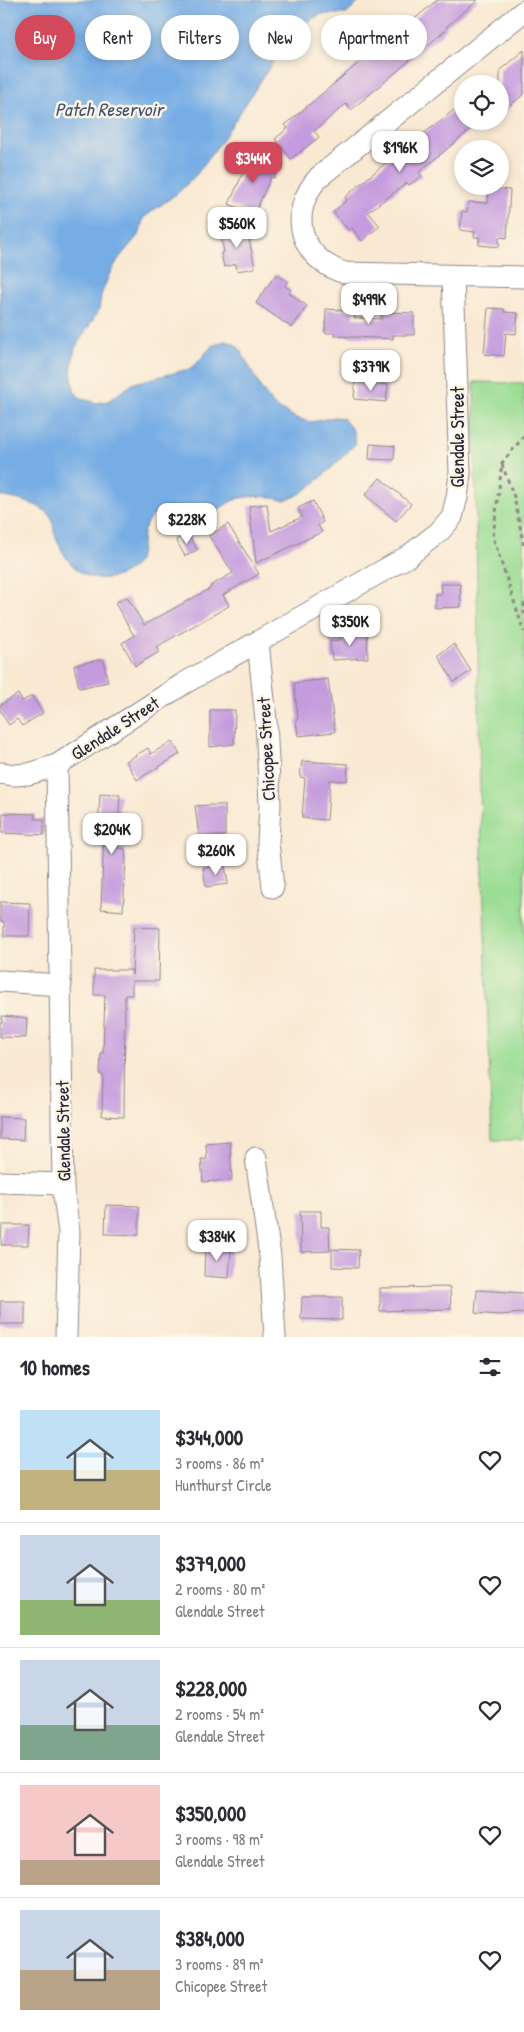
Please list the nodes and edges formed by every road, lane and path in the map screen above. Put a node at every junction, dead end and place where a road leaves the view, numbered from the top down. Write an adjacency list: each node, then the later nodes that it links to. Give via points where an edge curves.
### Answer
1 (524, 11): 2 (street, via 320,177 304,201 300,219 304,238 313,254 328,266 354,274)
2 (453, 276): 3 (street); 10 (street, Glendale Street, via 460,474 452,517 439,532 406,557)
3 (524, 277)
4 (524, 436): 5 (path)
5 (502, 463): 6 (path, via 514,497); 9 (path, via 493,537)
6 (524, 548)
7 (524, 603): 8 (path)
8 (524, 614)
9 (524, 632)
10 (258, 642): 11 (street, Glendale Street, via 183,684); 13 (street, Chicopee Street, via 266,720 270,804 268,843)
11 (57, 765): 12 (street, via 29,774); 15 (street, Glendale Street)
12 (0, 773)
13 (273, 887)
14 (0, 981): 15 (street)
15 (61, 985): 18 (street, Glendale Street)
16 (256, 1158): 20 (street, via 270,1256)
17 (0, 1182): 18 (street)
18 (63, 1184): 19 (street, Glendale Street, via 68,1232)
19 (66, 1337)
20 (275, 1337)

